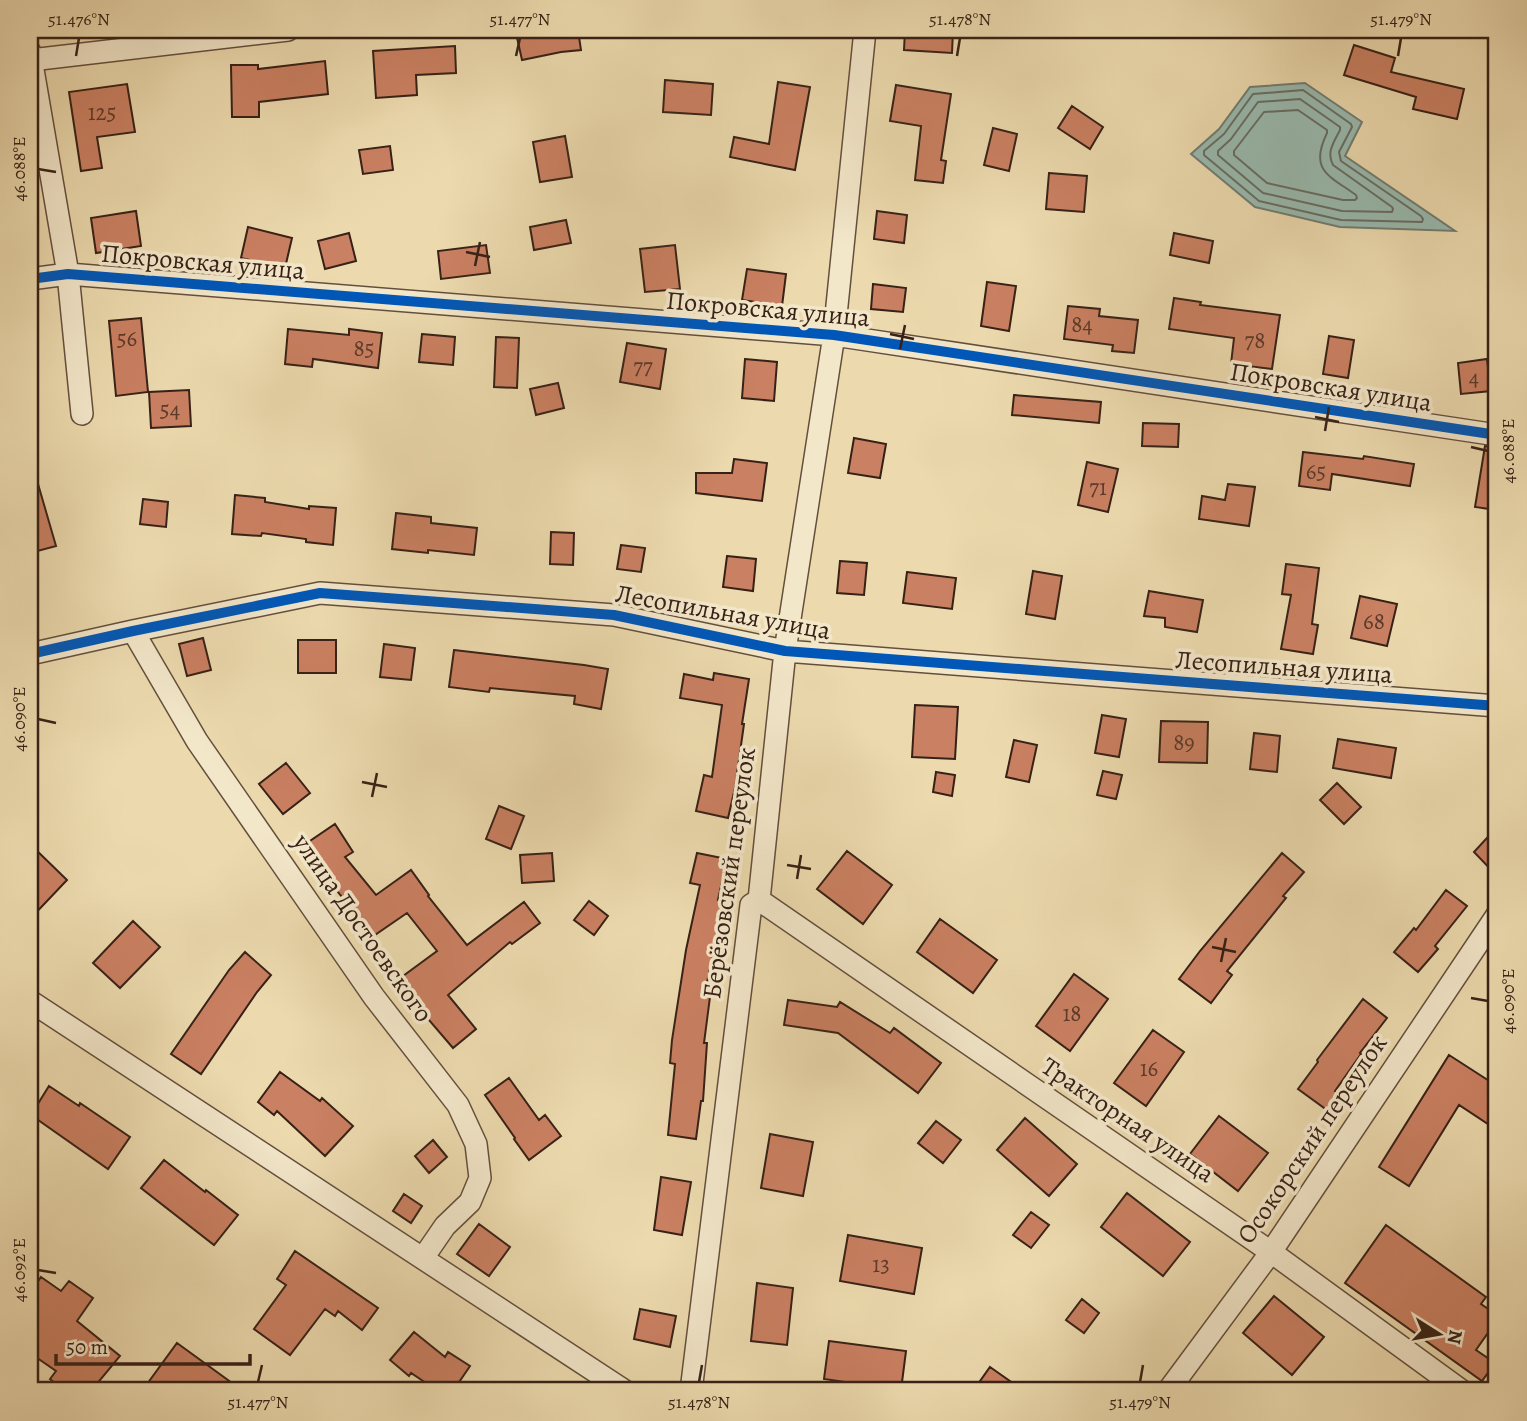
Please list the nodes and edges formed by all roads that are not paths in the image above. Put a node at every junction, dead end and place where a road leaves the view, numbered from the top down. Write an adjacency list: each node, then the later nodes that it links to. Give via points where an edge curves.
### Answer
1 (288, 30): 3 (street)
2 (865, 30): 6 (street, Берёзовский переулок)
3 (31, 56): 4 (street)
4 (68, 274): 5 (street, Покровская улица); 6 (street, Покровская улица); 7 (street)
5 (30, 279)
6 (834, 335): 8 (street, Покровская улица); 10 (street, Берёзовский переулок)
7 (82, 414)
8 (1497, 435)
9 (132, 631): 10 (street, Лесопильная улица, via 320,593 614,615); 11 (street, Лесопильная улица); 17 (street, улица Достоевского, via 197,741 374,997 458,1105 477,1144 480,1178 470,1202 445,1226)
10 (785, 651): 12 (street, Лесопильная улица); 13 (street, Берёзовский переулок)
11 (30, 654)
12 (1497, 706)
13 (759, 900): 16 (street, Тракторная улица); 19 (street, Берёзовский переулок, via 751,905)
14 (1497, 915): 16 (street, Осокорский переулок)
15 (30, 1001): 17 (street)
16 (1271, 1252): 20 (street, Осокорский переулок); 21 (street, Тракторная улица)
17 (423, 1258): 18 (street)
18 (625, 1391)
19 (691, 1391)
20 (1168, 1391)
21 (1462, 1391)

